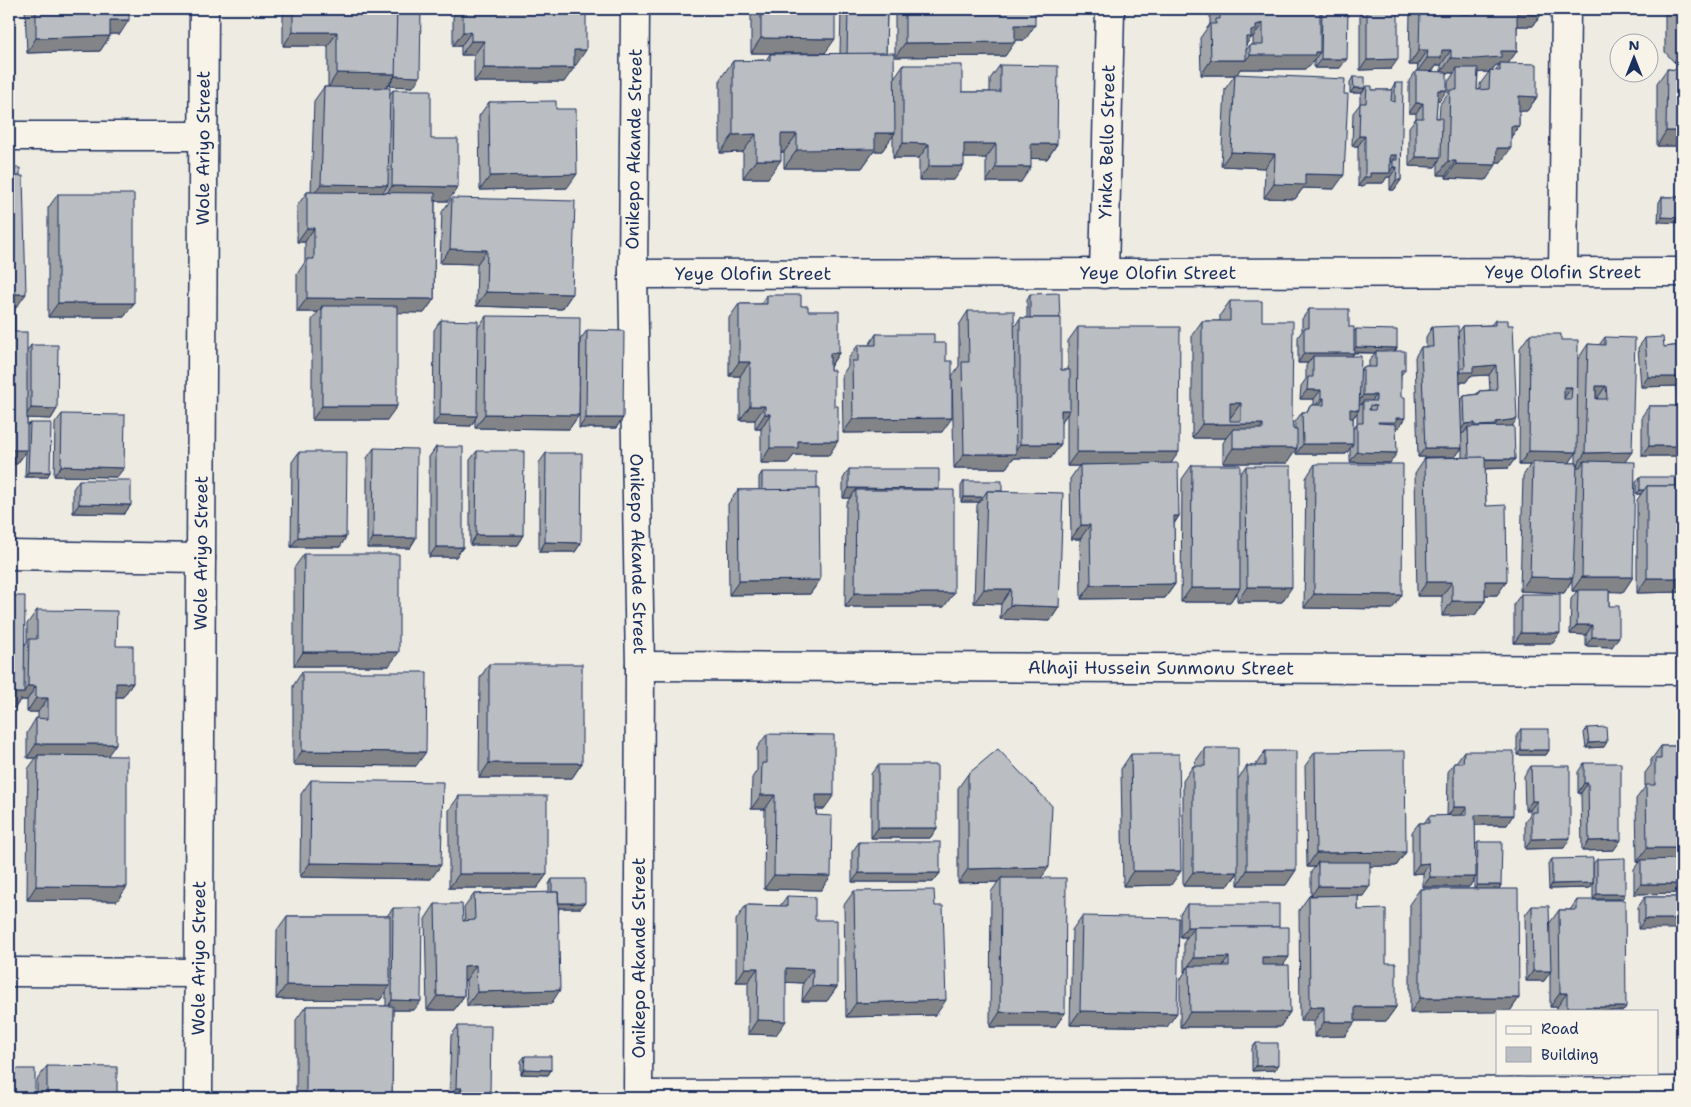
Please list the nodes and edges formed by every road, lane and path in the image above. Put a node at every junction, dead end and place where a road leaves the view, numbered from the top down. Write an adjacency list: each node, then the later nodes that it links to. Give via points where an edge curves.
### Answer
1 (204, 9): 6 (street, Wole Ariyo Street)
2 (635, 9): 9 (street, Onikepo Akande Street)
3 (1110, 9): 10 (street, Yinka Bello Street)
4 (1566, 9): 7 (street)
5 (9, 136): 6 (street)
6 (203, 136): 12 (street, Wole Ariyo Street)
7 (1562, 272): 8 (street, Yeye Olofin Street); 10 (street, Yeye Olofin Street)
8 (1682, 272)
9 (633, 274): 10 (street, Yeye Olofin Street); 13 (street, Onikepo Akande Street)
10 (1104, 274)
11 (9, 555): 12 (street)
12 (201, 558): 16 (street, Wole Ariyo Street)
13 (640, 666): 14 (street, Alhaji Hussein Sunmonu Street); 18 (street, Onikepo Akande Street)
14 (1682, 670)
15 (9, 972): 16 (street)
16 (198, 973): 19 (street, Wole Ariyo Street)
17 (1682, 1091): 18 (street)
18 (638, 1097)
19 (198, 1098)

